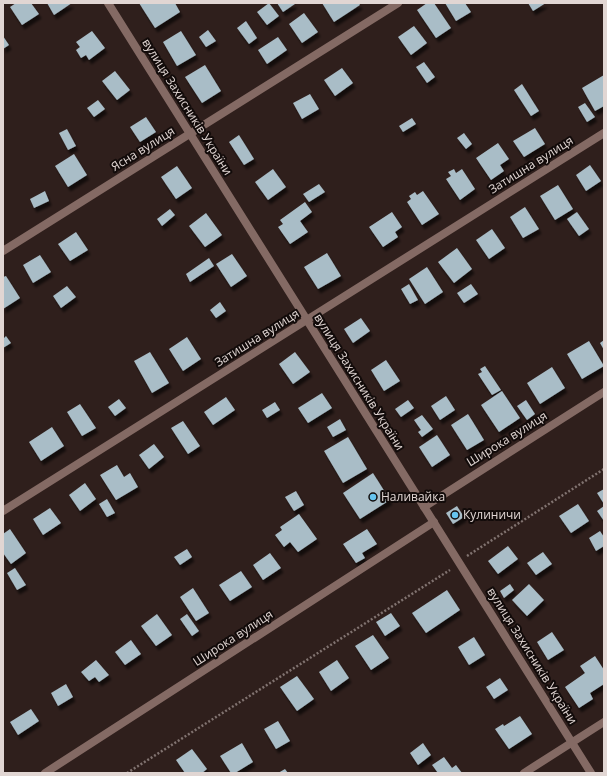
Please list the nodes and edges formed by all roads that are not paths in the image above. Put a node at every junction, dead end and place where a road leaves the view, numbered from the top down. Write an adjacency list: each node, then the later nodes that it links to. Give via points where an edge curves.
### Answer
1 (108, 3): 4 (street, вулиця Захисників України)
2 (398, 3): 4 (street, Ясна вулиця)
3 (604, 133): 6 (street, Затишна вулиця)
4 (190, 134): 5 (street, Ясна вулиця); 6 (street, вулиця Захисників України)
5 (3, 251)
6 (307, 320): 8 (street, вулиця Захисників України); 9 (street, Затишна вулиця)
7 (604, 392): 8 (street, Широка вулиця)
8 (424, 507): 10 (street, вулиця Захисників України)
9 (3, 511)
10 (434, 522): 12 (street, вулиця Захисників України); 13 (street, Широка вулиця)
11 (604, 722): 12 (street)
12 (572, 743): 14 (street); 15 (street, вулиця Захисників України)
13 (45, 773)
14 (524, 773)
15 (591, 773)

